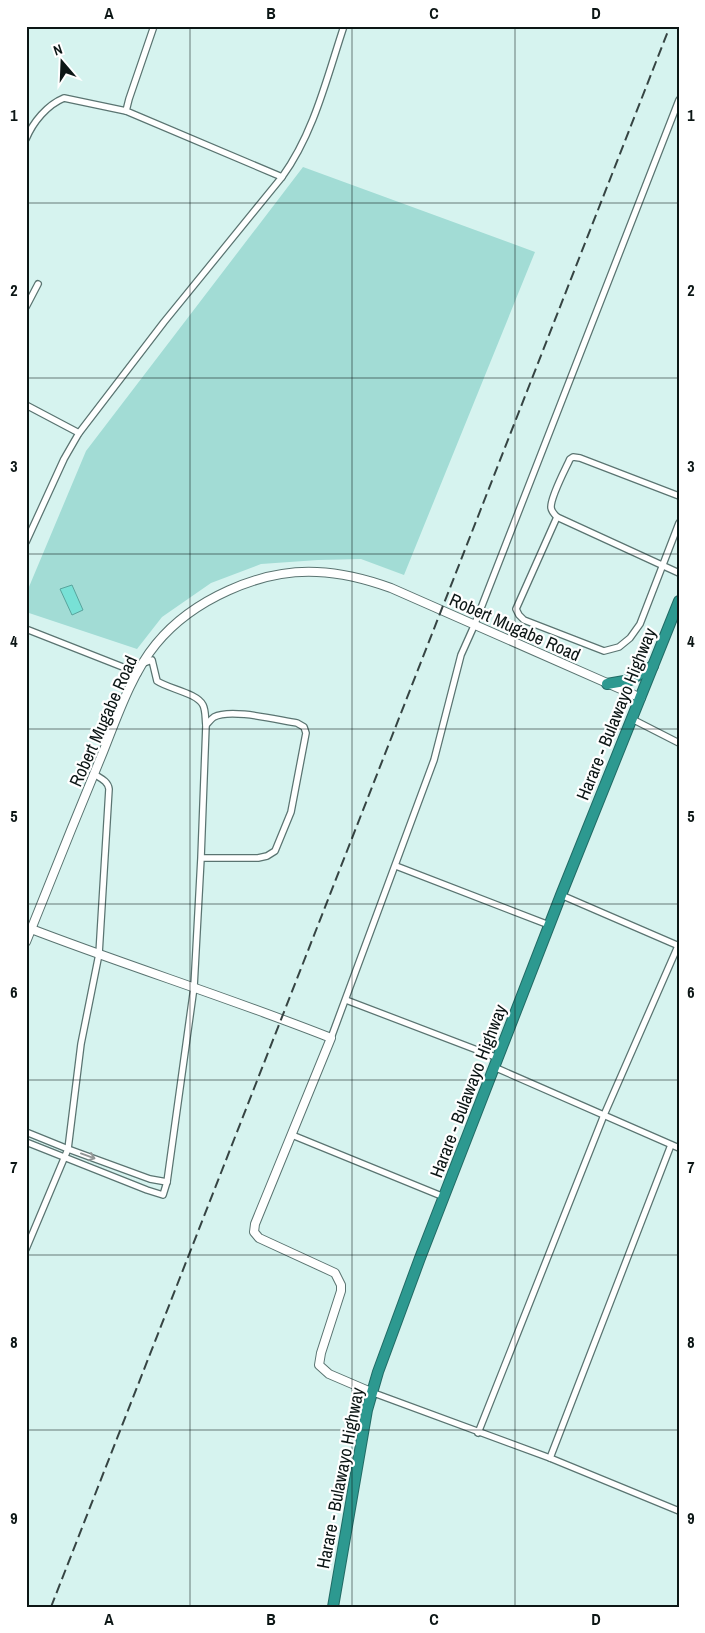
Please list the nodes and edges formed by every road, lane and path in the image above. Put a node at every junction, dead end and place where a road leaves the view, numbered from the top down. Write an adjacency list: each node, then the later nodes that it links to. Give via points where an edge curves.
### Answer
1 (154, 26): 4 (street)
2 (344, 26): 6 (street, via 311,124 295,159)
3 (679, 100): 18 (street)
4 (126, 110): 5 (street, via 64,98 47,109); 6 (street)
5 (26, 139)
6 (282, 177): 10 (street)
7 (38, 284): 8 (street)
8 (26, 307)
9 (26, 405): 10 (street)
10 (79, 433): 14 (street)
11 (679, 496): 12 (street, via 573,457 551,504)
12 (557, 517): 15 (street); 15 (street, via 516,609 524,620 604,651 619,647 640,624)
13 (679, 523): 15 (street)
14 (26, 542)
15 (663, 566): 16 (street)
16 (679, 573)
17 (679, 601): 21 (highway, Harare - Bulawayo Highway)
18 (474, 626): 20 (street, Robert Mugabe Road, via 370,581 342,574 292,573 247,584 207,601 168,631); 23 (street, Robert Mugabe Road); 30 (street, via 461,656 434,760)
19 (26, 629): 22 (street)
20 (144, 663): 22 (street, Robert Mugabe Road); 26 (street, via 152,660 157,682 201,701)
21 (653, 666): 23 (highway, via 630,680); 24 (highway, Harare - Bulawayo Highway)
22 (138, 673): 28 (street, Robert Mugabe Road)
23 (606, 684): 24 (street, Robert Mugabe Road)
24 (640, 698): 25 (highway, Harare - Bulawayo Highway)
25 (632, 719): 27 (street); 31 (highway, Harare - Bulawayo Highway)
26 (206, 725): 29 (street); 29 (street, via 221,714 237,714 297,723 304,727 306,733 294,801 274,851 258,858)
27 (679, 742)
28 (94, 774): 33 (street, Robert Mugabe Road); 36 (street, via 106,782 109,789)
29 (201, 858): 37 (street)
30 (396, 866): 32 (street); 38 (street)
31 (561, 895): 32 (highway, Harare - Bulawayo Highway); 35 (street)
32 (549, 925): 40 (highway, Harare - Bulawayo Highway)
33 (29, 928): 34 (street, Robert Mugabe Road); 36 (street)
34 (26, 942)
35 (678, 946): 41 (street)
36 (99, 954): 37 (street); 47 (street, via 82,1044)
37 (194, 987): 39 (street); 49 (street)
38 (346, 1000): 39 (street); 40 (street)
39 (331, 1038): 43 (street)
40 (496, 1062): 41 (street); 50 (highway, Harare - Bulawayo Highway)
41 (604, 1115): 45 (street); 53 (street)
42 (26, 1132): 47 (street)
43 (292, 1135): 50 (street); 52 (street, via 254,1232 258,1238 335,1273 341,1291 319,1365 329,1374)
44 (26, 1142): 48 (street)
45 (671, 1145): 46 (street); 54 (street)
46 (679, 1148)
47 (68, 1149): 48 (street); 49 (street, one-way to 49)
48 (65, 1157): 49 (street, via 163,1194); 51 (street)
49 (166, 1182)
50 (444, 1197): 52 (highway, Harare - Bulawayo Highway)
51 (26, 1249)
52 (371, 1392): 53 (street); 56 (highway, Harare - Bulawayo Highway)
53 (478, 1433): 54 (street)
54 (550, 1458): 55 (street)
55 (679, 1511)
56 (333, 1607)

